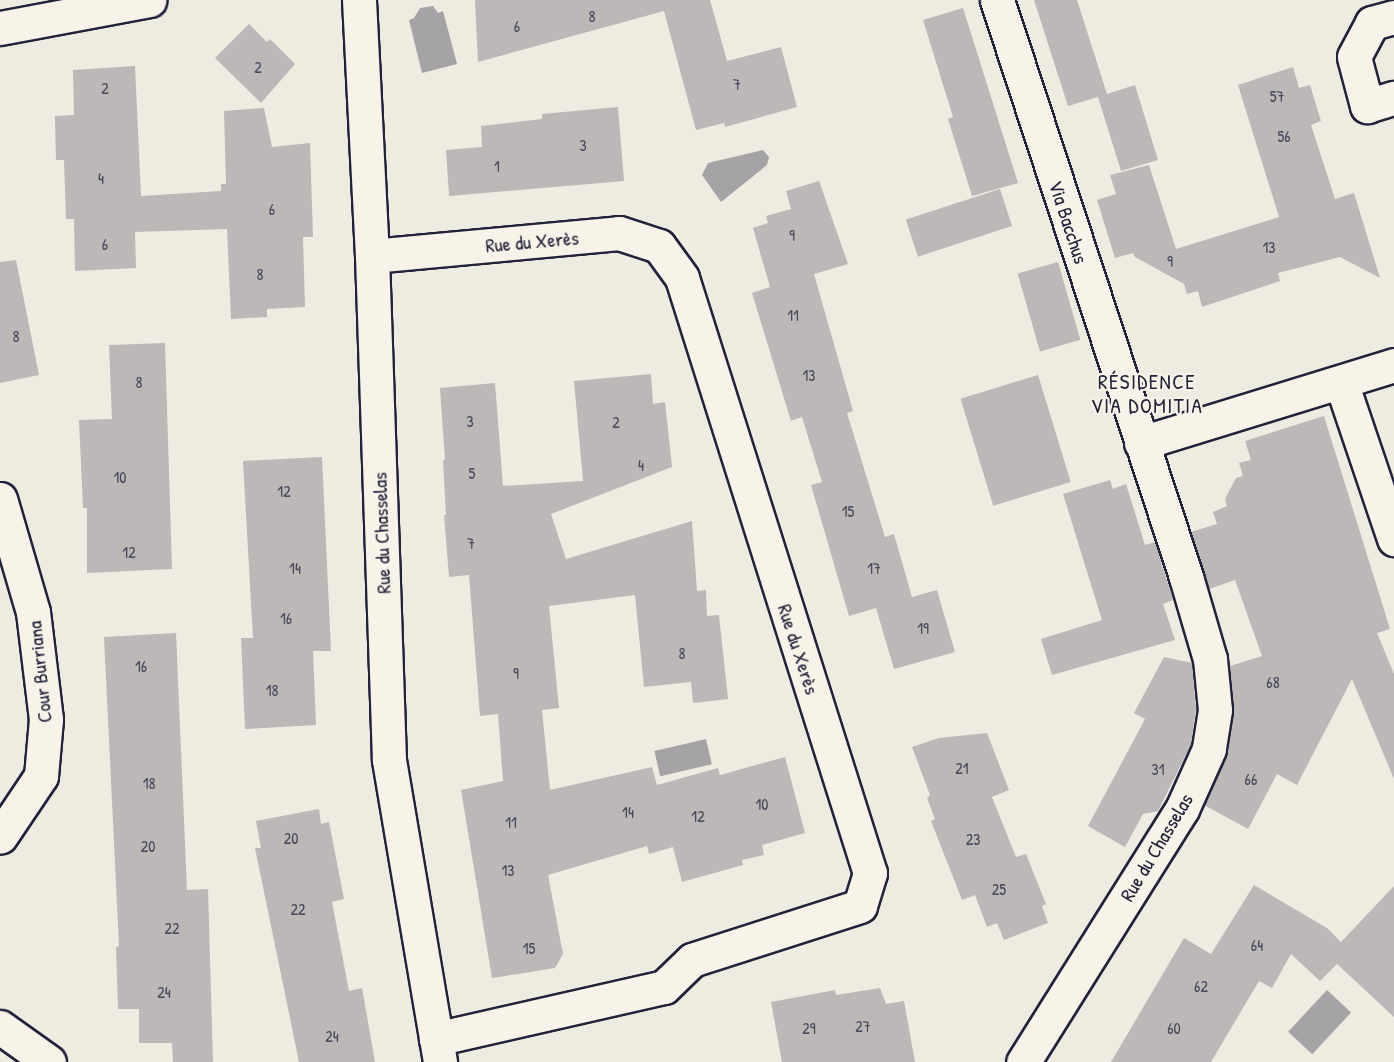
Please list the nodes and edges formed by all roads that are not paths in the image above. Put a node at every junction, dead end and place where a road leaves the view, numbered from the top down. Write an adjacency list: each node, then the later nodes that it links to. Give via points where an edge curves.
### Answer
1 (149, 0): 5 (street)
2 (358, 0): 7 (street, Rue du Chasselas)
3 (997, 0): 10 (street, Via Bacchus)
4 (1394, 17): 6 (street, via 1372,23 1354,57 1367,106)
5 (0, 28)
6 (1394, 98)
7 (372, 256): 16 (street, Rue du Chasselas, via 389,760); 16 (street, Rue du Xerès, via 619,233 659,246 682,278 870,873 860,906 692,960 664,987)
8 (1394, 365): 9 (street)
9 (1341, 382): 10 (street); 12 (street)
10 (1141, 443): 13 (street, Via Bacchus)
11 (0, 499): 14 (street, Cour Burriana, via 33,612 46,719 41,776)
12 (1394, 539)
13 (1186, 577): 18 (street, Rue du Chasselas, via 1210,659 1215,710 1209,749 1182,809)
14 (0, 837)
15 (0, 1027): 17 (street)
16 (438, 1050)
17 (49, 1062)
18 (1023, 1062)

